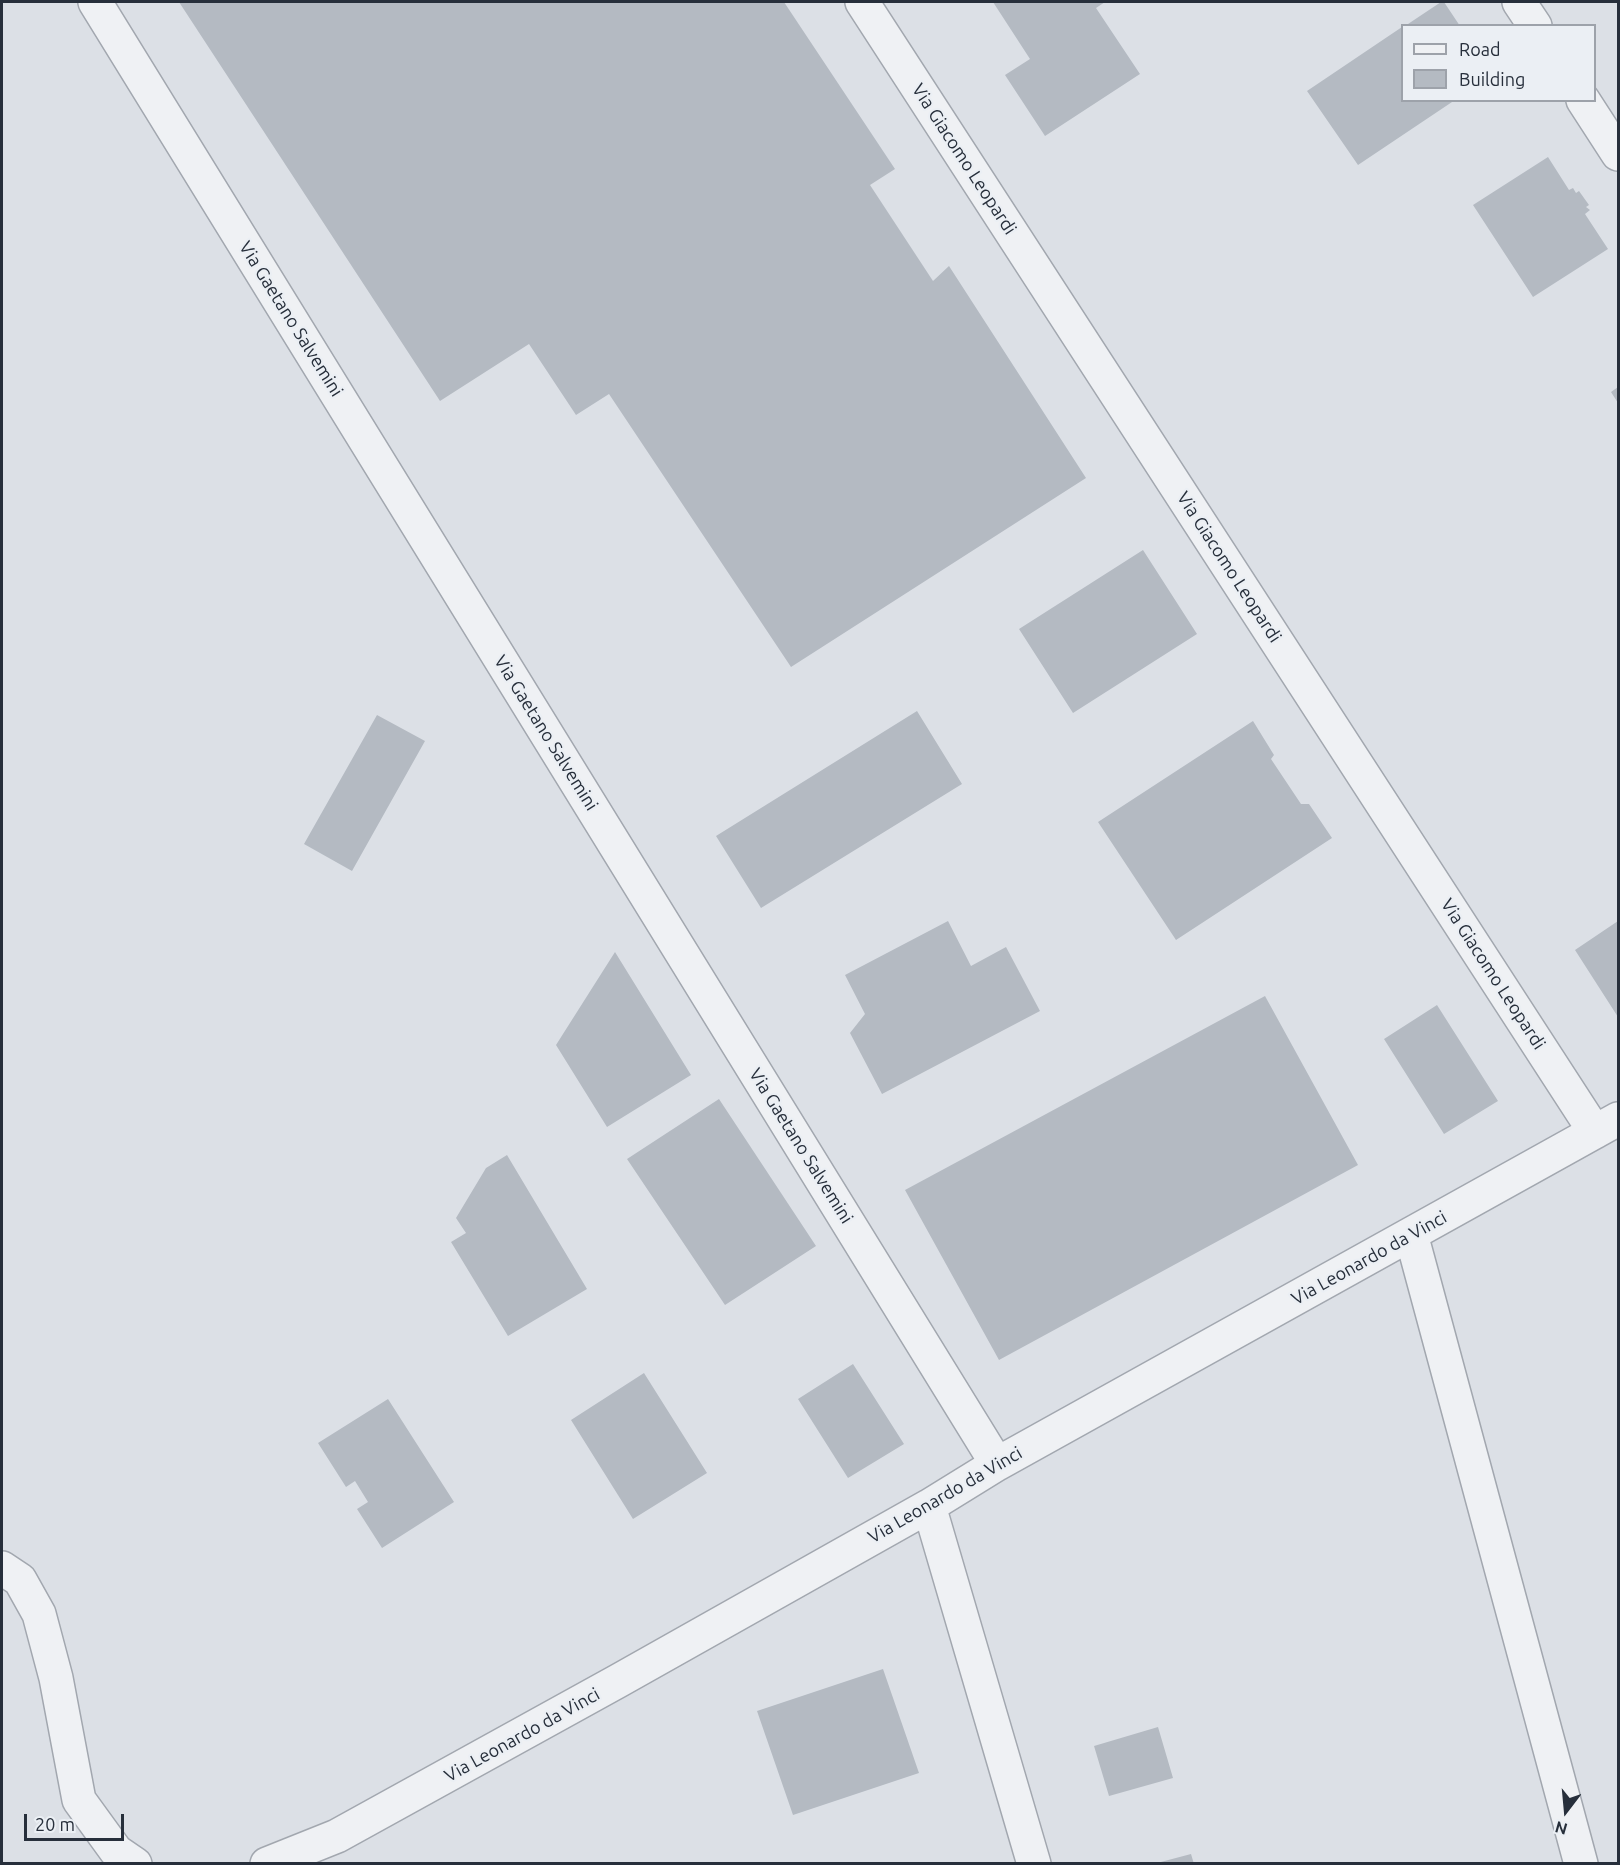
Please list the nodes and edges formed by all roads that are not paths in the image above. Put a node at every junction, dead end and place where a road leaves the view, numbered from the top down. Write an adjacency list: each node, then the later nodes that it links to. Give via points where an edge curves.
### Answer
1 (95, 2): 9 (street, Via Gaetano Salvemini)
2 (862, 2): 7 (street, Via Giacomo Leopardi)
3 (1519, 2): 4 (street)
4 (1534, 24)
5 (1584, 102): 6 (street)
6 (1618, 154)
7 (1607, 1126): 8 (street, Via Leonardo da Vinci)
8 (1411, 1234): 9 (street, Via Leonardo da Vinci); 15 (street)
9 (997, 1464): 10 (street, Via Leonardo da Vinci)
10 (929, 1506): 13 (street, Via Leonardo da Vinci, via 337,1836); 14 (street)
11 (2, 1568): 12 (street, via 20,1580 39,1614 56,1678 79,1800 116,1851)
12 (135, 1863)
13 (267, 1863)
14 (1034, 1863)
15 (1581, 1863)

